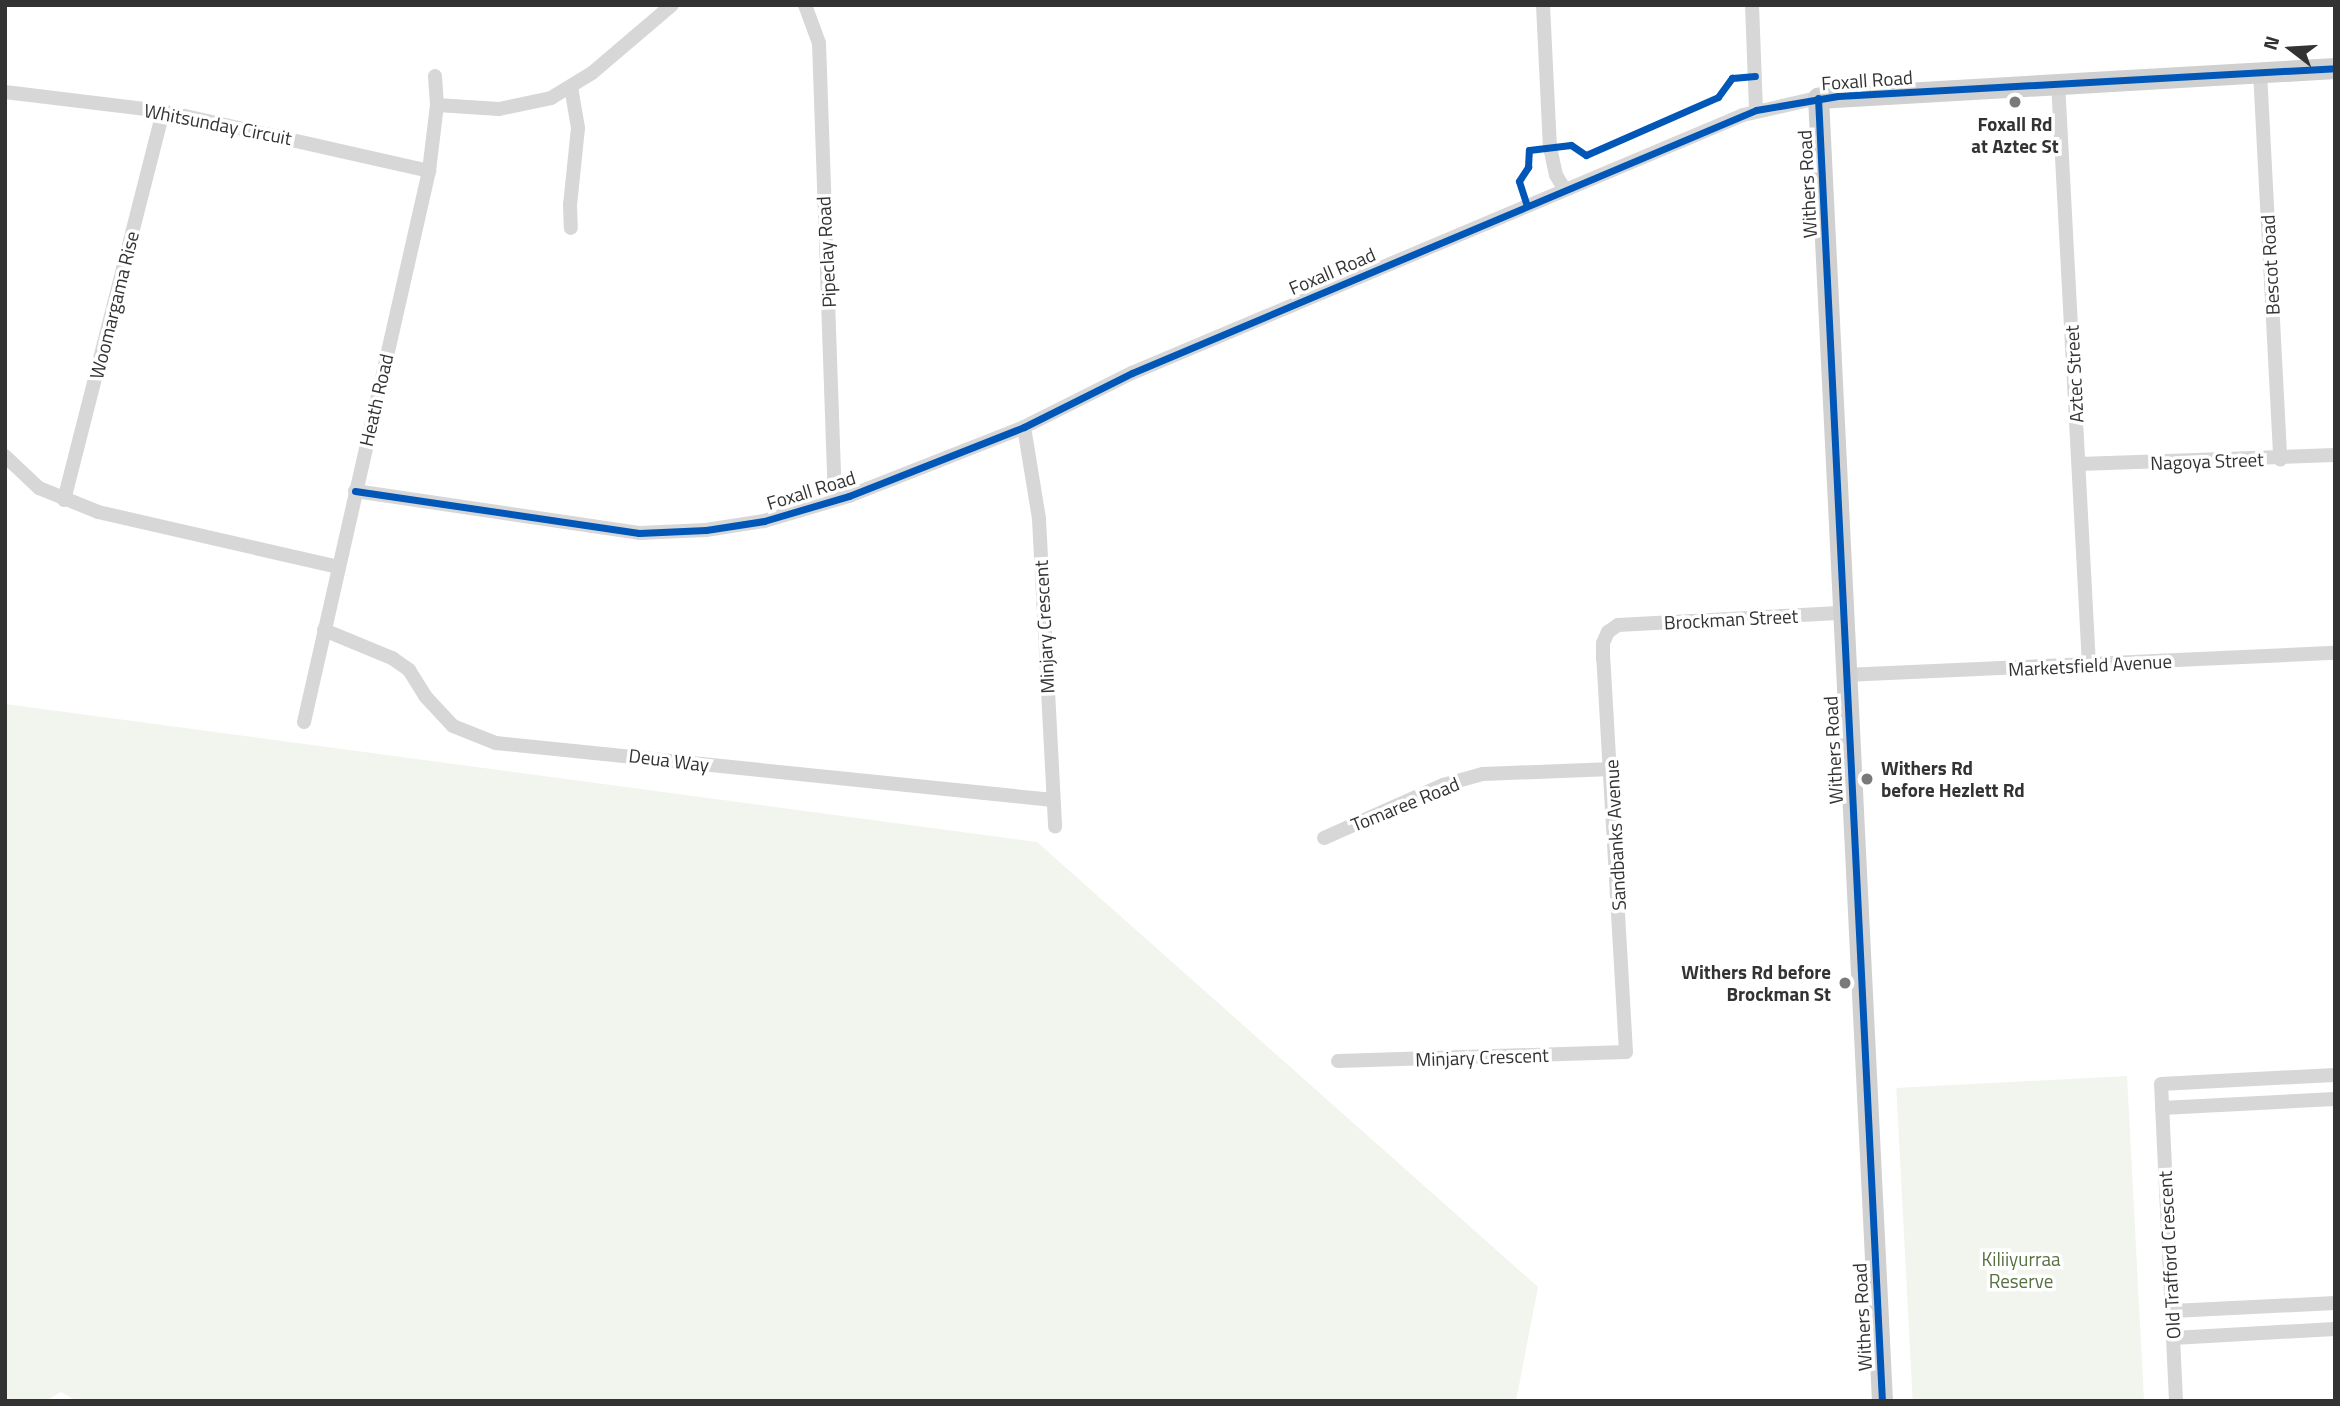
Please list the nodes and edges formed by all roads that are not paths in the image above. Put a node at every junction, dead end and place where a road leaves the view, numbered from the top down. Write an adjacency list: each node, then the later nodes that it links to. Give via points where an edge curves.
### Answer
1 (672, 5): 9 (street)
2 (806, 5): 25 (street, Pipeclay Road, via 819,43)
3 (1544, 5): 16 (street, via 1549,143 1556,175)
4 (1752, 5): 13 (street)
5 (2335, 68): 6 (street, Foxall Road)
6 (2260, 72): 8 (street, Foxall Road); 21 (street, Bescot Road)
7 (436, 76): 12 (street, Heath Road)
8 (2058, 82): 11 (street, Foxall Road); 22 (street, Aztec Street)
9 (571, 87): 12 (street, via 551,98 499,109); 17 (street, via 578,128)
10 (5, 92): 14 (street, Whitsunday Circuit)
11 (1818, 99): 13 (street, Foxall Road); 27 (street, Withers Road)
12 (437, 105): 15 (street, Heath Road)
13 (1756, 110): 16 (street, Foxall Road)
14 (163, 111): 15 (street, Whitsunday Circuit); 24 (street, Woomargama Rise)
15 (429, 170): 23 (street, Heath Road)
16 (1565, 190): 18 (street, Foxall Road, via 1132,373)
17 (571, 228)
18 (1024, 427): 25 (street, Foxall Road); 35 (street, Minjary Crescent, via 1039,519)
19 (2335, 455): 21 (street, Nagoya Street)
20 (5, 456): 24 (street, via 39,488)
21 (2280, 459): 22 (street, Nagoya Street)
22 (2079, 464): 31 (street, Aztec Street)
23 (355, 491): 25 (street, Foxall Road, via 639,533 764,521); 26 (street, Heath Road)
24 (64, 500): 26 (street, via 98,512)
25 (835, 500)
26 (338, 567): 29 (street, Heath Road)
27 (1843, 613): 28 (street, Brockman Street); 32 (street, Withers Road)
28 (1618, 625): 34 (street, Sandbanks Avenue, via 1603,643)
29 (324, 630): 33 (street, Heath Road); 35 (street, Deua Way, via 392,658 409,670 453,726 496,743)
30 (2335, 653): 31 (street, Marketsfield Avenue)
31 (2090, 666): 32 (street, Marketsfield Avenue)
32 (1845, 675): 47 (street, Withers Road)
33 (304, 722)
34 (1612, 769): 37 (street, Tomaree Road, via 1483,774 1443,785); 38 (street, Sandbanks Avenue)
35 (1053, 800): 36 (street, Minjary Crescent)
36 (1055, 827)
37 (1324, 838)
38 (1626, 1052): 39 (street, Minjary Crescent)
39 (1338, 1061)
40 (2335, 1075): 42 (street, Old Trafford Crescent, via 2161,1084)
41 (2335, 1099): 42 (street)
42 (2162, 1108): 44 (street, Old Trafford Crescent)
43 (2335, 1303): 44 (street)
44 (2172, 1311): 46 (street, Old Trafford Crescent)
45 (2335, 1329): 46 (street)
46 (2173, 1338): 48 (street, Old Trafford Crescent)
47 (1882, 1401)
48 (2176, 1401)

